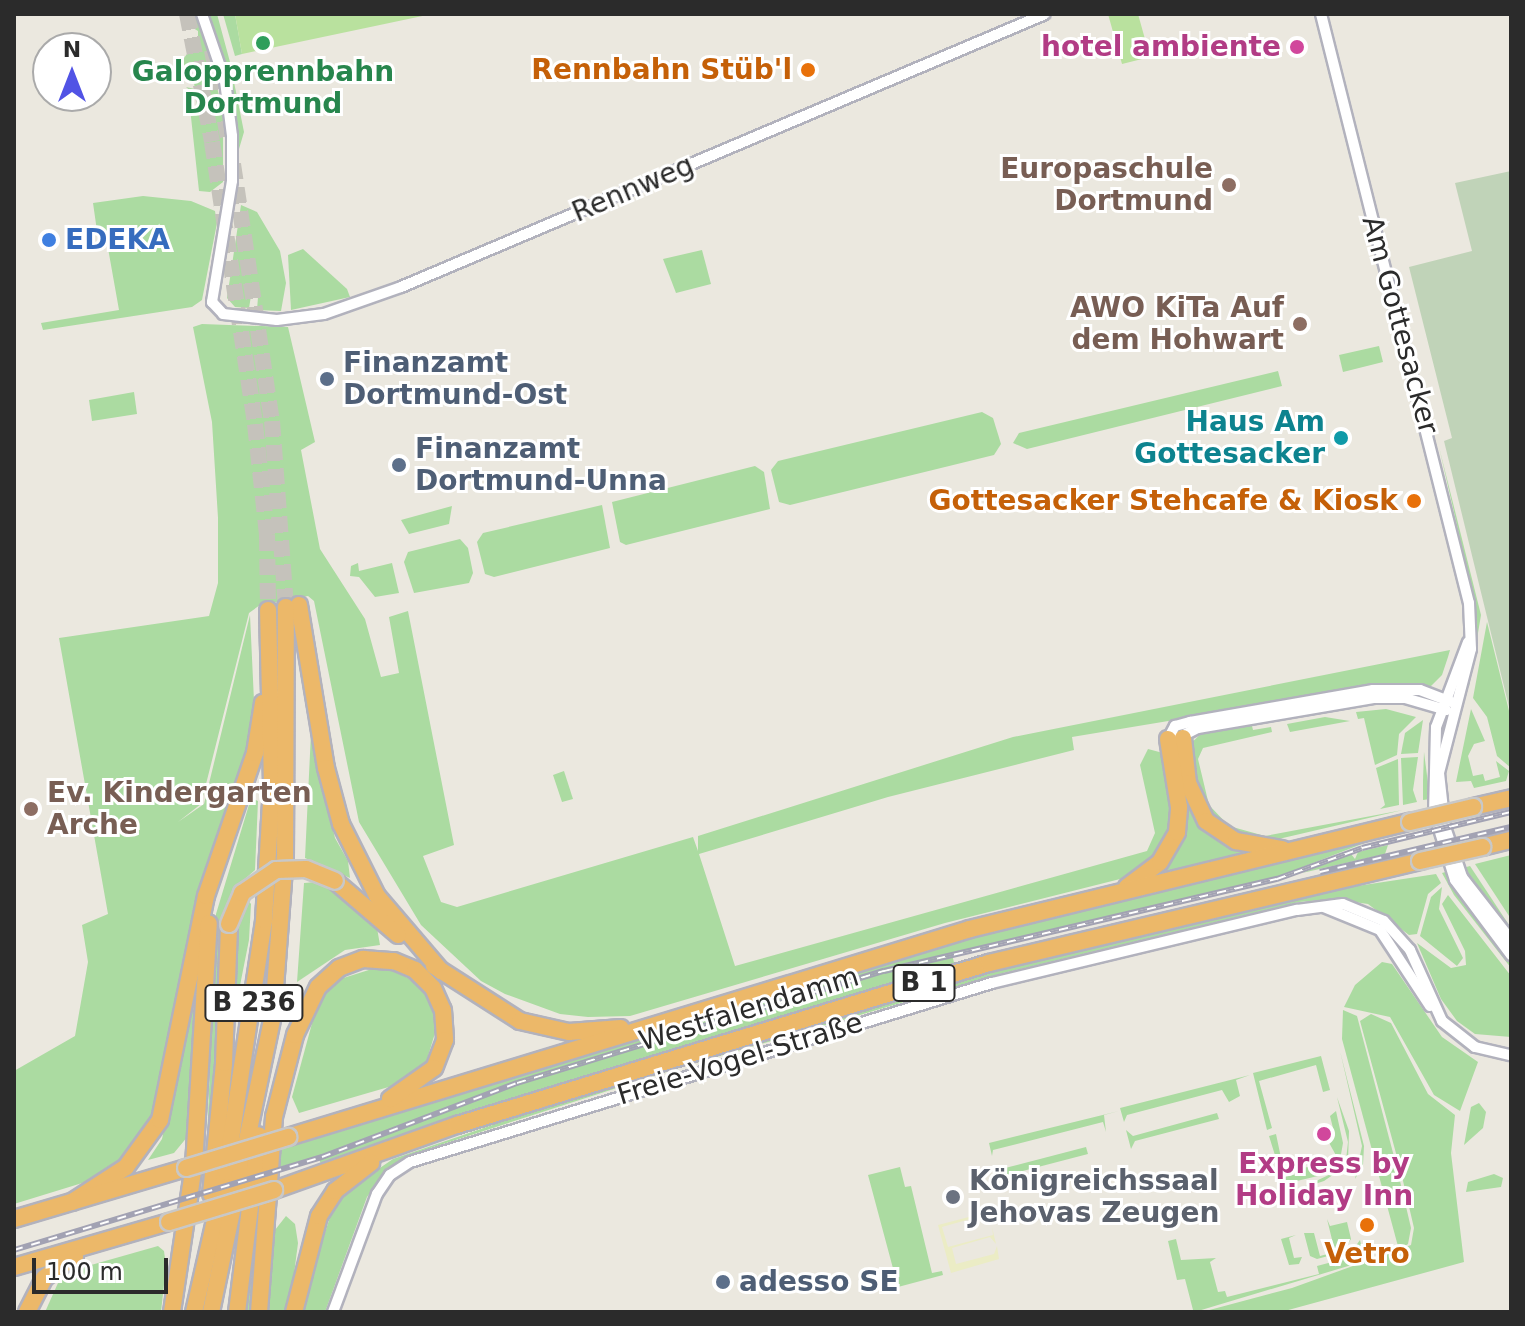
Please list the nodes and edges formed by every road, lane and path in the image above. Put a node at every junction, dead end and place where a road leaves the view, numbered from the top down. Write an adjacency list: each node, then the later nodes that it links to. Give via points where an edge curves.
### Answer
1 (202, 14): 2 (street, Rennweg, via 225,81 232,136 232,181 214,307 223,314 291,319 363,302)
2 (1045, 14)
3 (1321, 14): 4 (street, Am Gottesacker, via 1462,570)
4 (1470, 637): 5 (street, Am Gottesacker); 6 (street, Am Gottesacker, via 1467,672)
5 (1447, 698): 6 (street); 7 (street, Am Gottesacker); 8 (street, via 1420,690 1384,689)
6 (1455, 707): 7 (street); 14 (street, Am Gottesacker, via 1439,773 1445,827 1462,877)
7 (1442, 710): 8 (street, via 1387,696); 15 (street, Am Gottesacker, via 1431,772 1437,829 1455,880)
8 (1175, 734): 11 (highway, via 1188,783 1206,821 1236,841); 13 (highway, via 1177,832 1160,862)
9 (1511, 798): 11 (highway, Westfalendamm / B 1, bridge)
10 (1509, 841): 21 (highway, Westfalendamm / B 1, bridge, via 989,963)
11 (1292, 850): 13 (highway, Westfalendamm / B 1)
12 (219, 862): 22 (highway, via 193,953 160,1120 147,1146 126,1167); 26 (highway, B 236, via 259,737 268,610 272,784 264,920 226,1172); 28 (highway, via 207,937 194,1165)
13 (1119, 892): 17 (highway, Westfalendamm / B 1, via 984,925)
14 (1511, 940)
15 (1511, 955)
16 (441, 971): 17 (highway, via 491,1006 545,1028); 19 (highway, B 236, via 377,896 341,824 292,606 285,857 273,1015); 26 (highway, bridge, via 335,881 306,869 276,870 242,893 229,924 223,1078 214,1177 201,1243)
17 (647, 1028): 20 (highway, Westfalendamm / B 1)
18 (1508, 1050): 34 (street, Freie-Vogel-Straße, via 1460,1038 1438,1014 1410,950 1391,926 1356,907 1322,907 992,983 410,1162 390,1175 377,1194)
19 (261, 1085): 30 (highway, B 236); 31 (highway, via 264,1102)
20 (372, 1112): 22 (highway, Westfalendamm / B 1, bridge); 32 (highway, via 434,1068 446,1025 439,997 426,979 405,965 377,959 350,962 328,976 310,999 295,1035 274,1117)
21 (398, 1145): 24 (highway, Westfalendamm / B 1, bridge, via 282,1188); 33 (highway, via 356,1172 326,1202)
22 (72, 1202): 23 (highway, Westfalendamm / B 1)
23 (14, 1219)
24 (97, 1243): 25 (highway, Westfalendamm / B 1); 27 (highway, via 44,1278)
25 (14, 1267)
26 (202, 1278): 29 (highway, B 236)
27 (27, 1312)
28 (172, 1312)
29 (194, 1312)
30 (211, 1312)
31 (237, 1312)
32 (259, 1312)
33 (294, 1312)
34 (333, 1312)

